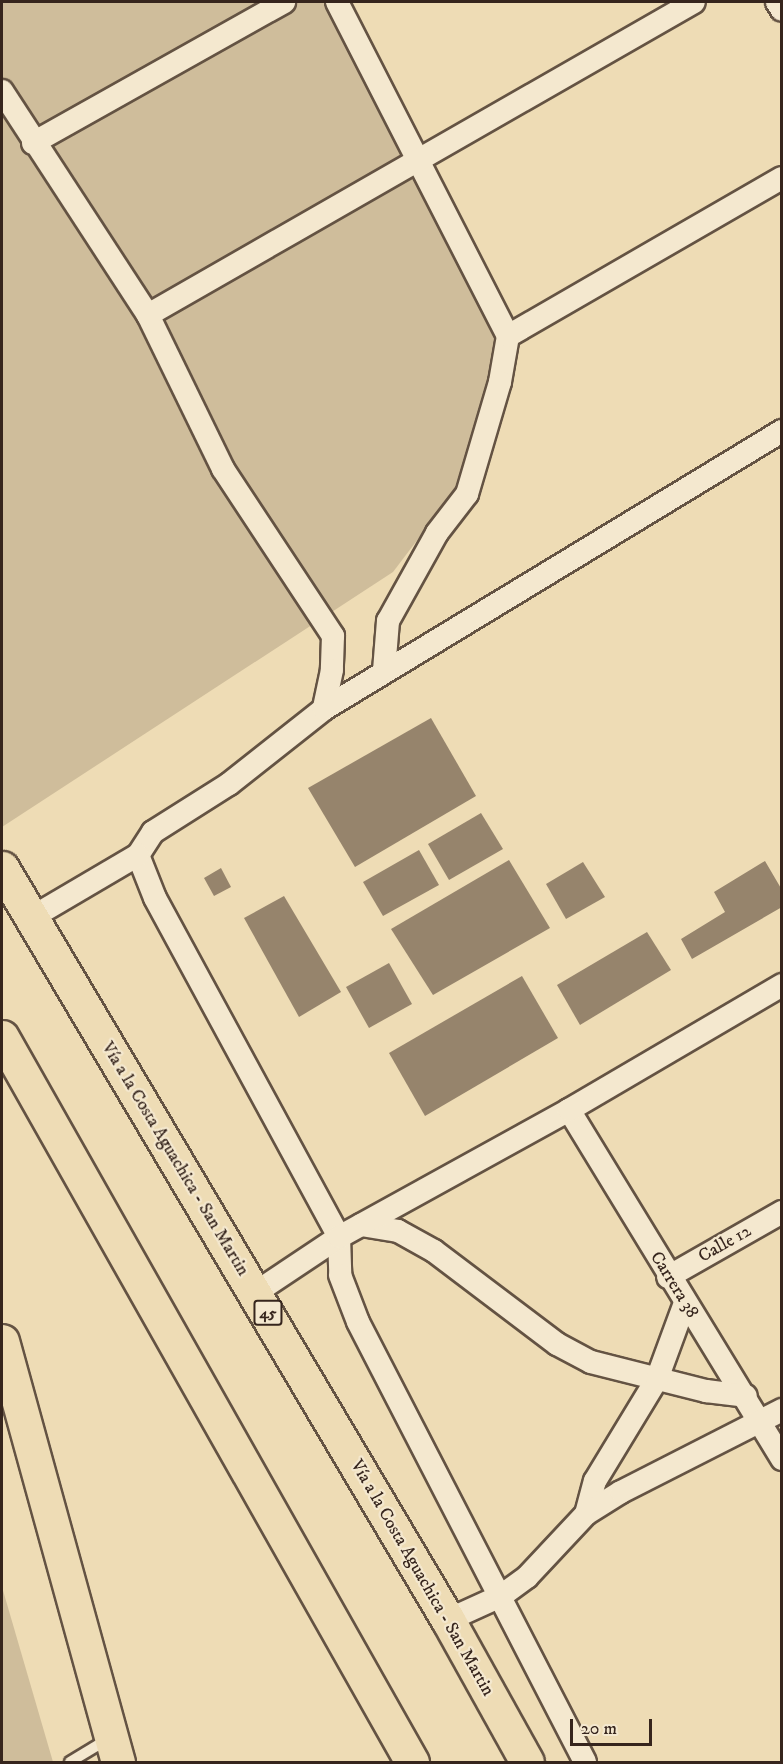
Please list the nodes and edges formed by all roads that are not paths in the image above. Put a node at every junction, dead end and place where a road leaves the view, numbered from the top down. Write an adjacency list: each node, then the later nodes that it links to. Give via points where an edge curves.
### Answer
1 (284, 2): 7 (street)
2 (337, 2): 8 (street)
3 (694, 2): 8 (street)
4 (777, 2): 5 (street)
5 (782, 10)
6 (2, 91): 7 (street)
7 (33, 143): 10 (street)
8 (417, 158): 10 (street); 11 (street)
9 (782, 178): 11 (street)
10 (148, 315): 14 (street, via 223,469 333,636 332,670)
11 (508, 336): 13 (street, via 500,382 466,494 437,533 388,621)
12 (782, 430): 13 (street)
13 (384, 671): 14 (street)
14 (324, 708): 15 (street, via 229,784 153,832)
15 (138, 855): 17 (street); 23 (street, via 155,898)
16 (2, 868): 17 (highway, Vía a la Costa Aguachica - San Martin / 45)
17 (31, 918): 25 (highway, Vía a la Costa Aguachica - San Martin / 45)
18 (782, 985): 20 (street)
19 (2, 1037): 38 (highway)
20 (569, 1110): 22 (street); 24 (street, Carrera 38)
21 (782, 1212): 24 (street, Calle 12)
22 (361, 1225): 23 (street); 28 (street, via 398,1231 434,1251 557,1344 591,1362)
23 (339, 1237): 25 (street); 34 (street, via 339,1275 358,1322)
24 (668, 1277): 26 (street, Carrera 38)
25 (255, 1293): 35 (highway, Vía a la Costa Aguachica - San Martin / 45)
26 (685, 1303): 28 (street); 29 (street, Carrera 38)
27 (2, 1341): 36 (highway)
28 (657, 1379): 29 (street); 33 (street, via 595,1480)
29 (746, 1396): 31 (street, Carrera 38)
30 (782, 1410): 31 (street)
31 (760, 1422): 32 (street, Carrera 38); 33 (street, via 621,1492)
32 (782, 1459)
33 (586, 1514): 34 (street, via 527,1577)
34 (501, 1596): 35 (street); 40 (street)
35 (448, 1620): 39 (highway, Vía a la Costa Aguachica - San Martin / 45)
36 (114, 1750): 37 (lane)
37 (70, 1762)
38 (412, 1762)
39 (526, 1762)
40 (585, 1762)

